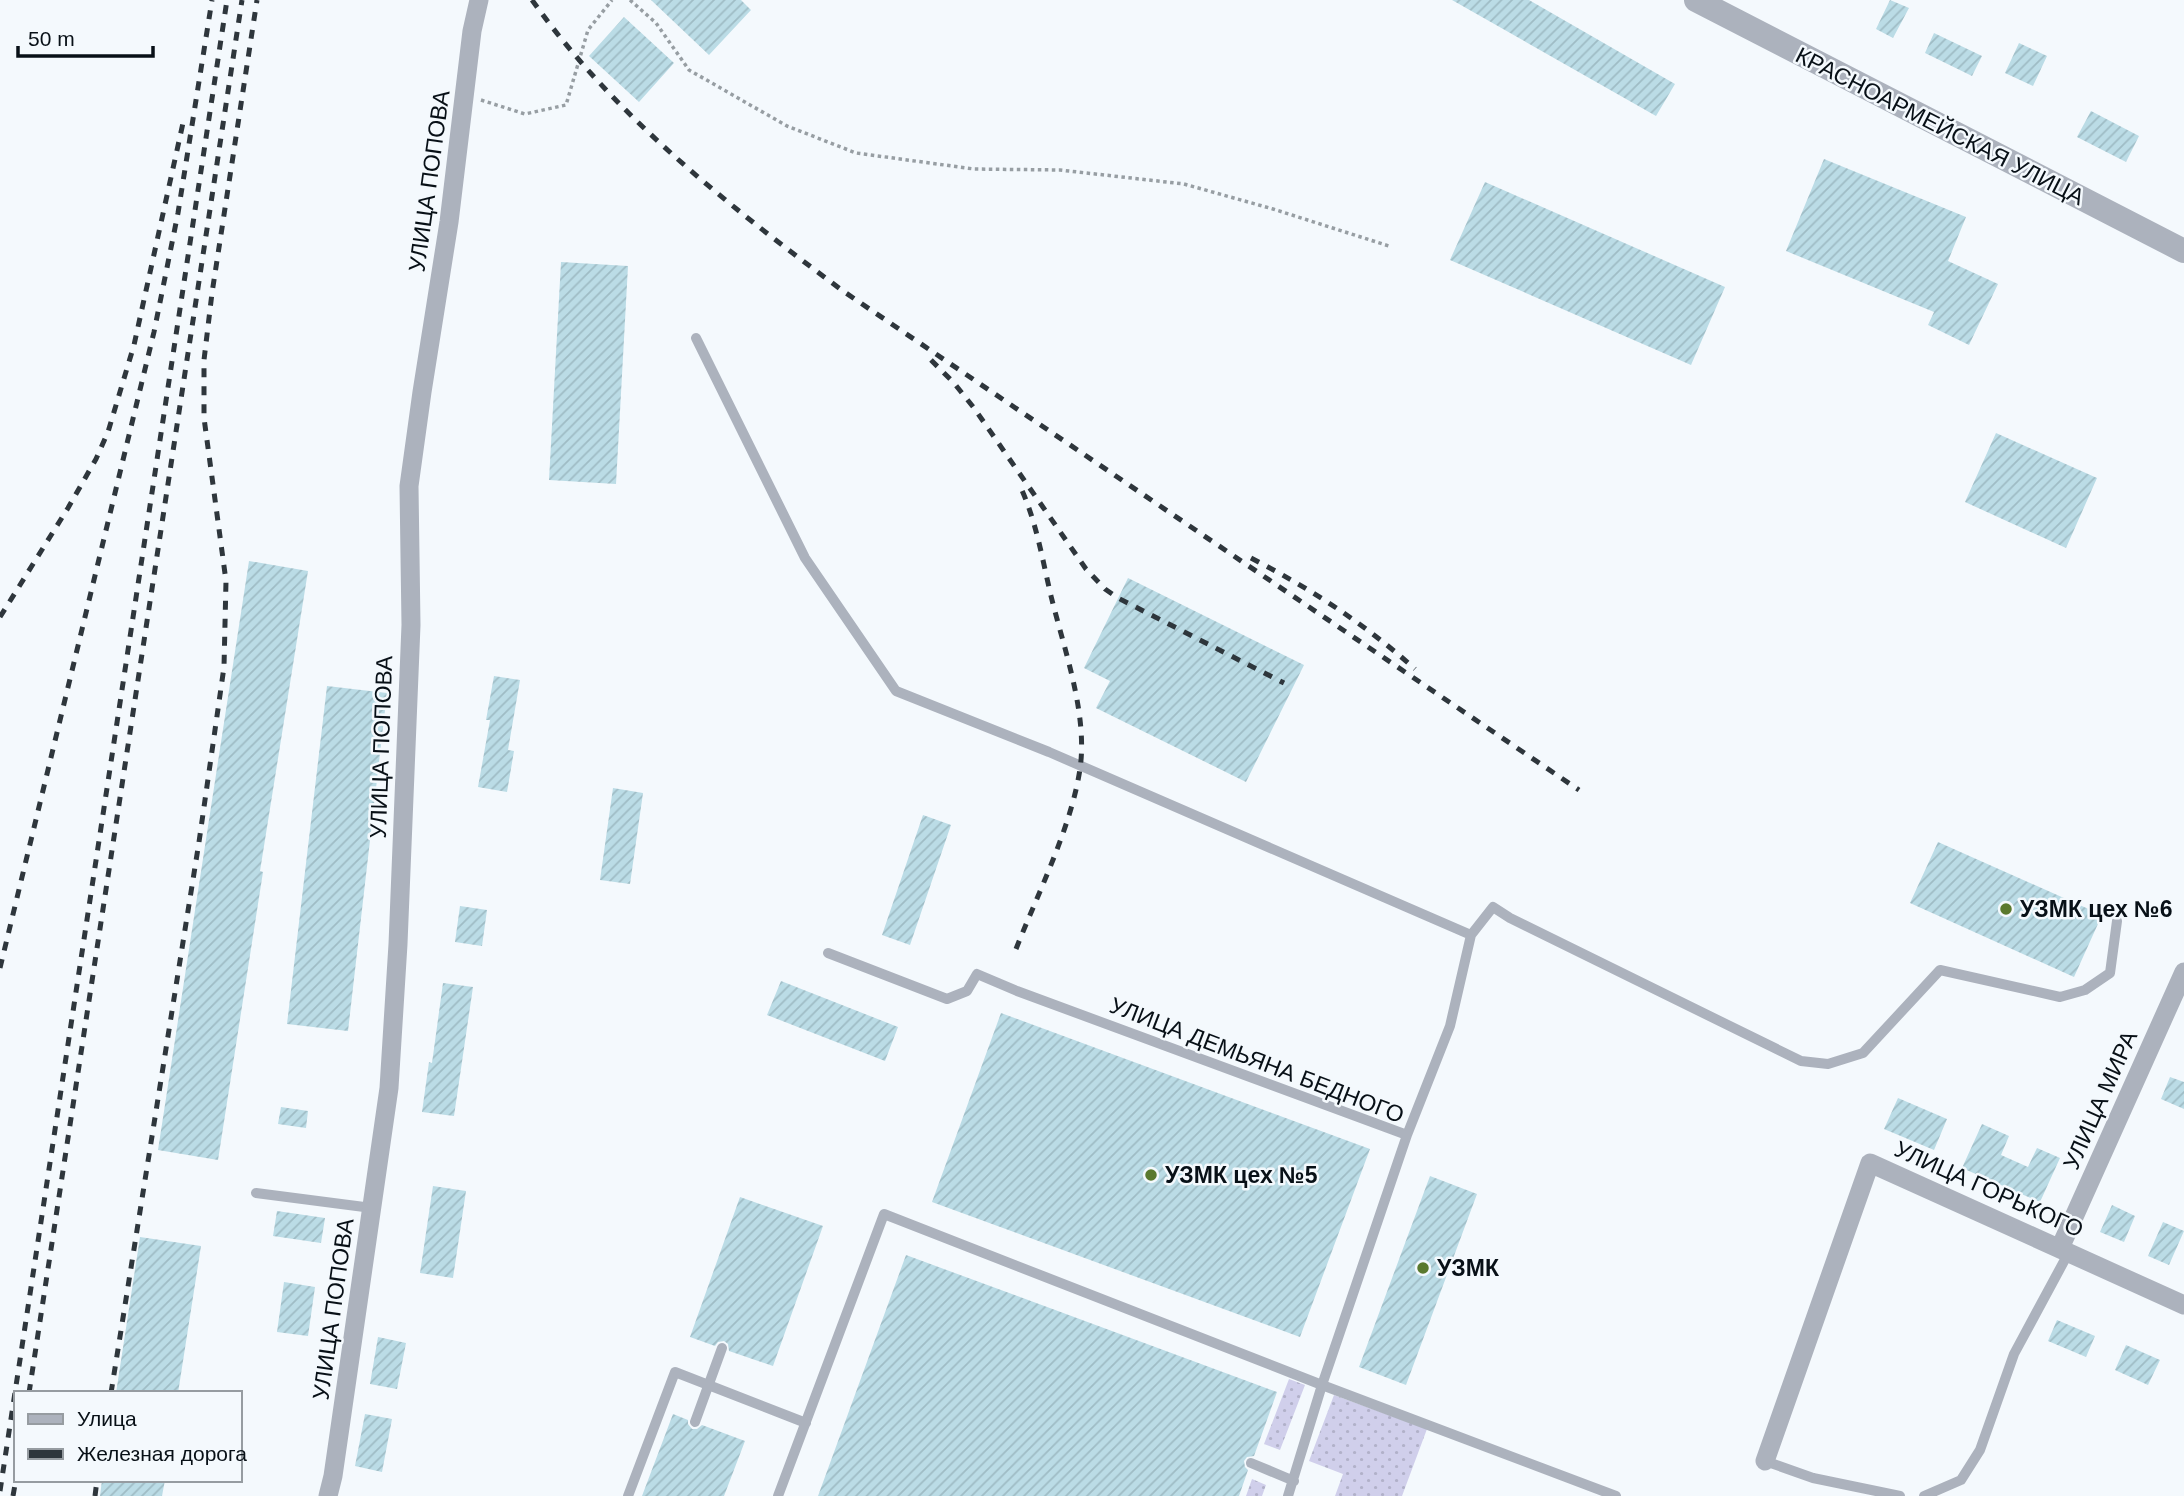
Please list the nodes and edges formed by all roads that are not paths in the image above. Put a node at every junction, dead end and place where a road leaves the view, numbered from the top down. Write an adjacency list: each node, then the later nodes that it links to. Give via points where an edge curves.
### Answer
1 (479, 0): 11 (street, УЛИЦА ПОПОВА, via 410,486 411,625 398,944 389,1088)
2 (1696, 0): 3 (street, КРАСНОАРМЕЙСКАЯ УЛИЦА)
3 (2184, 251)
4 (696, 338): 6 (lane, via 805,558 896,691 1081,765)
5 (2117, 921): 6 (lane, via 2110,973 2085,990 2060,997 1940,970 1863,1053 1828,1064 1801,1061 1493,907)
6 (1471, 935): 9 (lane, via 1450,1026)
7 (828, 953): 9 (lane, УЛИЦА ДЕМЬЯНА БЕДНОГО, via 947,999 967,991 977,974)
8 (2184, 972): 12 (street, УЛИЦА МИРА)
9 (1407, 1135): 16 (lane, УЛИЦА ДЕМЬЯНА БЕДНОГО)
10 (256, 1193): 11 (lane)
11 (372, 1208): 22 (street, УЛИЦА ПОПОВА)
12 (2065, 1250): 13 (street, УЛИЦА ГОРЬКОГО); 19 (street, УЛИЦА ГОРЬКОГО, via 1871,1163); 28 (lane, via 2014,1354 1980,1450 1961,1480)
13 (2184, 1305)
14 (722, 1348): 15 (lane)
15 (708, 1385): 17 (lane); 18 (lane); 23 (lane, via 675,1373)
16 (1322, 1385): 18 (lane, via 884,1214); 21 (lane, УЛИЦА ДЕМЬЯНА БЕДНОГО); 26 (lane)
17 (695, 1422)
18 (806, 1423): 24 (lane)
19 (1765, 1461): 27 (lane, via 1813,1478)
20 (1251, 1463): 21 (lane)
21 (1294, 1481): 25 (lane, УЛИЦА ДЕМЬЯНА БЕДНОГО)
22 (328, 1496)
23 (628, 1496)
24 (778, 1496)
25 (1288, 1496)
26 (1616, 1496)
27 (1900, 1496)
28 (1924, 1496)

